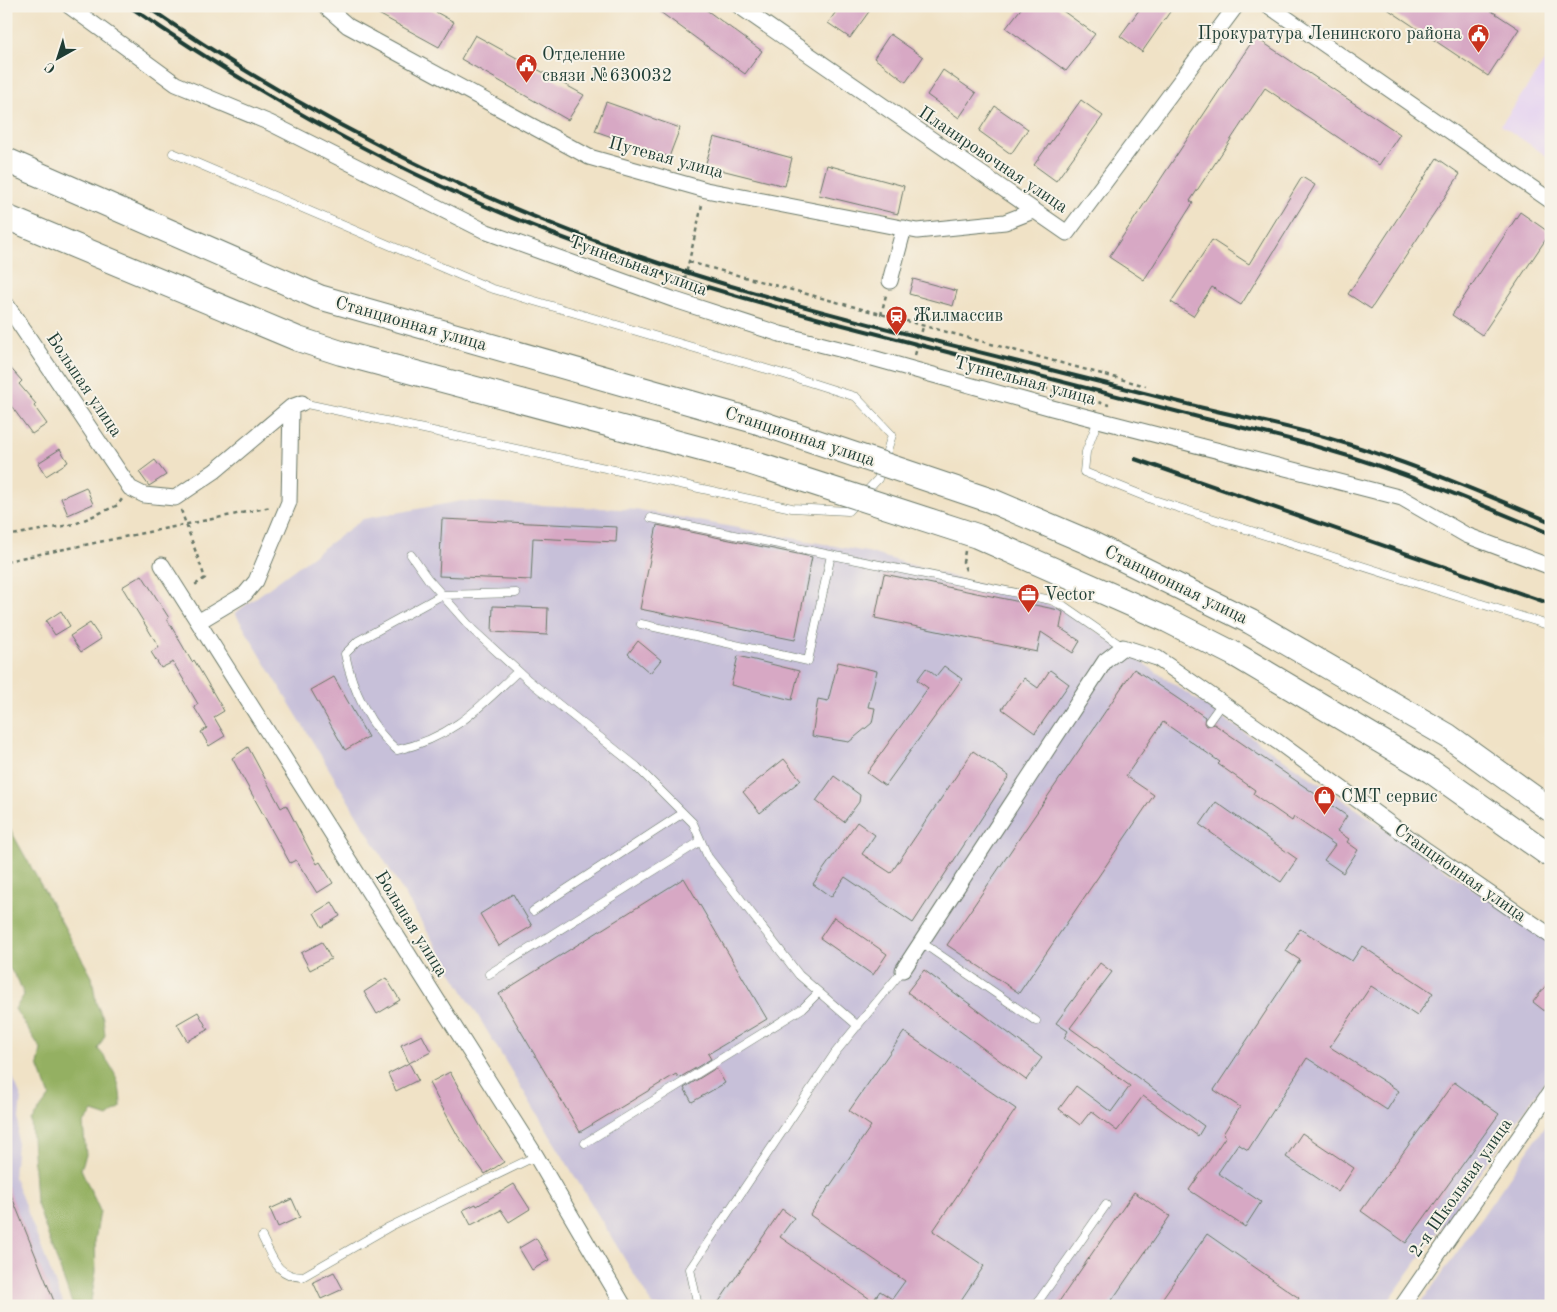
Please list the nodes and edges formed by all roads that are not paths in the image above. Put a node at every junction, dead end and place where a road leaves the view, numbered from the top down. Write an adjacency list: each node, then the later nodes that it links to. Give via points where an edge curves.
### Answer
1 (69, 6): 15 (street, Туннельная улица, via 176,84 270,123 487,232 745,323 913,361)
2 (324, 6): 11 (street, Путевая улица, via 348,26 590,157 706,190)
3 (739, 6): 9 (street, Планировочная улица)
4 (1236, 6): 9 (street, Планировочная улица, via 1067,234)
5 (1269, 6): 8 (street)
6 (173, 153): 14 (lane, via 490,288 856,397 892,435 878,479 848,511 792,508)
7 (6, 160): 30 (main road, Станционная улица, bridge, via 319,297 758,422 992,501 1088,542 1251,622 1448,736)
8 (1551, 201)
9 (1033, 211): 11 (street, Путевая улица, via 1005,222 917,231)
10 (6, 217): 33 (main road, Станционная улица, bridge, via 298,339 746,461 977,536 1167,620 1236,655 1431,771)
11 (904, 228): 12 (street)
12 (890, 281)
13 (6, 304): 14 (street, Большая улица, via 130,488 144,495 175,498 215,471)
14 (297, 405): 23 (street, via 289,502 256,581 246,594)
15 (1098, 420): 20 (street, Туннельная улица, via 1402,498 1466,535); 25 (lane, via 1086,452 1084,472 1154,500)
16 (651, 518): 18 (lane)
17 (411, 555): 22 (lane)
18 (831, 555): 24 (lane, via 808,661); 26 (lane, via 1051,600)
19 (162, 565): 23 (street, Большая улица)
20 (1551, 567)
21 (516, 593): 22 (lane)
22 (442, 595): 27 (lane, via 473,630); 27 (lane, via 358,641 345,654 349,674 371,719 386,740 397,750 419,745 452,730)
23 (198, 622): 44 (street, Большая улица)
24 (640, 624)
25 (1551, 626)
26 (1123, 647): 28 (street, Станционная улица, via 1157,658); 36 (street, via 1105,661)
27 (518, 671): 31 (lane, via 638,767)
28 (1222, 704): 29 (lane); 35 (street, Станционная улица)
29 (1209, 721)
30 (1551, 810)
31 (683, 813): 32 (lane, via 693,823); 34 (lane)
32 (700, 841): 38 (lane); 39 (lane, via 708,857 793,967)
33 (1551, 856)
34 (532, 911)
35 (1551, 936)
36 (921, 942): 37 (street); 40 (lane)
37 (903, 970): 41 (lane)
38 (489, 974)
39 (818, 993): 41 (lane); 43 (lane, via 803,1008)
40 (1036, 1021)
41 (858, 1026): 48 (lane, via 835,1053 690,1270)
42 (1551, 1091): 50 (street, 2-я Школьная улица)
43 (584, 1143)
44 (536, 1156): 46 (lane, via 389,1227 302,1277 288,1277 280,1270); 47 (street, Большая улица)
45 (1106, 1206): 49 (lane)
46 (262, 1237)
47 (624, 1306)
48 (698, 1306)
49 (1035, 1306)
50 (1402, 1306)

